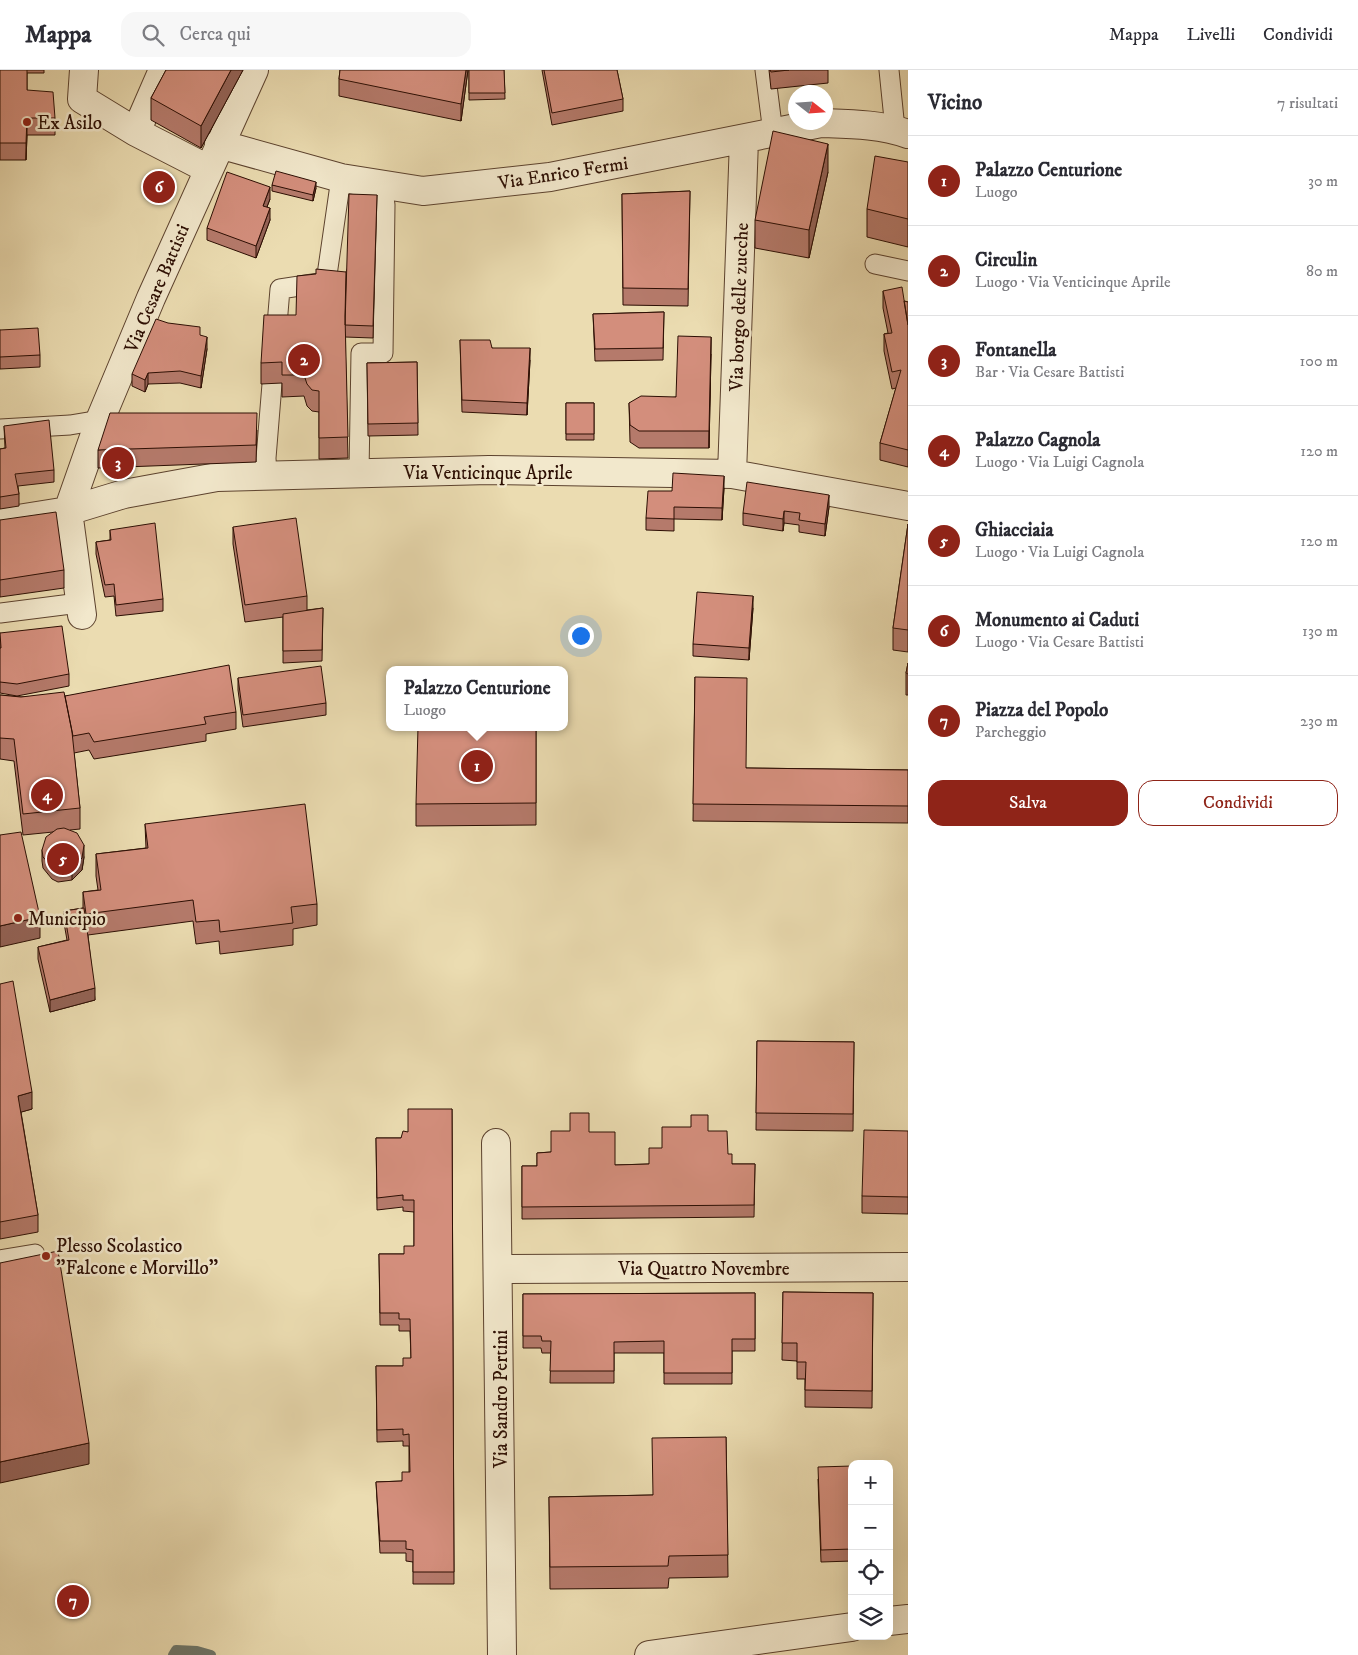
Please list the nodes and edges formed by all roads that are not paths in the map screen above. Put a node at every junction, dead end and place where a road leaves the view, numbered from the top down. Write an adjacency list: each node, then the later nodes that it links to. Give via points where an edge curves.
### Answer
1 (84, 70): 6 (street, via 82,99)
2 (163, 70): 6 (street)
3 (254, 70): 10 (street, Via Cesare Battisti)
4 (765, 70): 8 (lane)
5 (889, 70): 7 (lane)
6 (136, 132): 11 (street)
7 (902, 132): 8 (street, Via Enrico Fermi, via 860,124 820,123)
8 (773, 133): 9 (street, Via Enrico Fermi)
9 (744, 140): 13 (street, Via Enrico Fermi, via 550,176 423,191); 21 (street, Via borgo delle zucche)
10 (219, 144): 11 (street, Via Cesare Battisti); 12 (street, Via Enrico Fermi)
11 (208, 169): 18 (street, Via Cesare Battisti)
12 (341, 178): 13 (street, Via Enrico Fermi); 16 (lane, via 326,282 280,288)
13 (382, 184): 20 (lane, via 385,205 383,353 361,353)
14 (875, 264): 15 (lane)
15 (908, 271)
16 (276, 337)
17 (272, 384): 22 (lane)
18 (100, 420): 19 (lane); 24 (street, Via Cesare Battisti)
19 (0, 429)
20 (359, 473): 21 (street, Via Venticinque Aprile, via 489,470); 22 (street, Via Venticinque Aprile)
21 (732, 474): 23 (street, Via Venticinque Aprile)
22 (267, 476): 24 (street, Via Venticinque Aprile, via 217,477 124,494)
23 (908, 506)
24 (68, 511): 25 (street, Via Venticinque Aprile); 26 (street)
25 (0, 522)
26 (80, 609): 27 (lane)
27 (0, 613)
28 (496, 1143): 32 (street, Via Sandro Pertini)
29 (35, 1254): 30 (lane)
30 (0, 1260)
31 (908, 1267): 32 (street, Via Quattro Novembre)
32 (499, 1269): 36 (street, Via Sandro Pertini)
33 (908, 1619): 34 (street)
34 (893, 1621)
35 (848, 1627): 37 (street)
36 (502, 1655)
37 (649, 1655)

